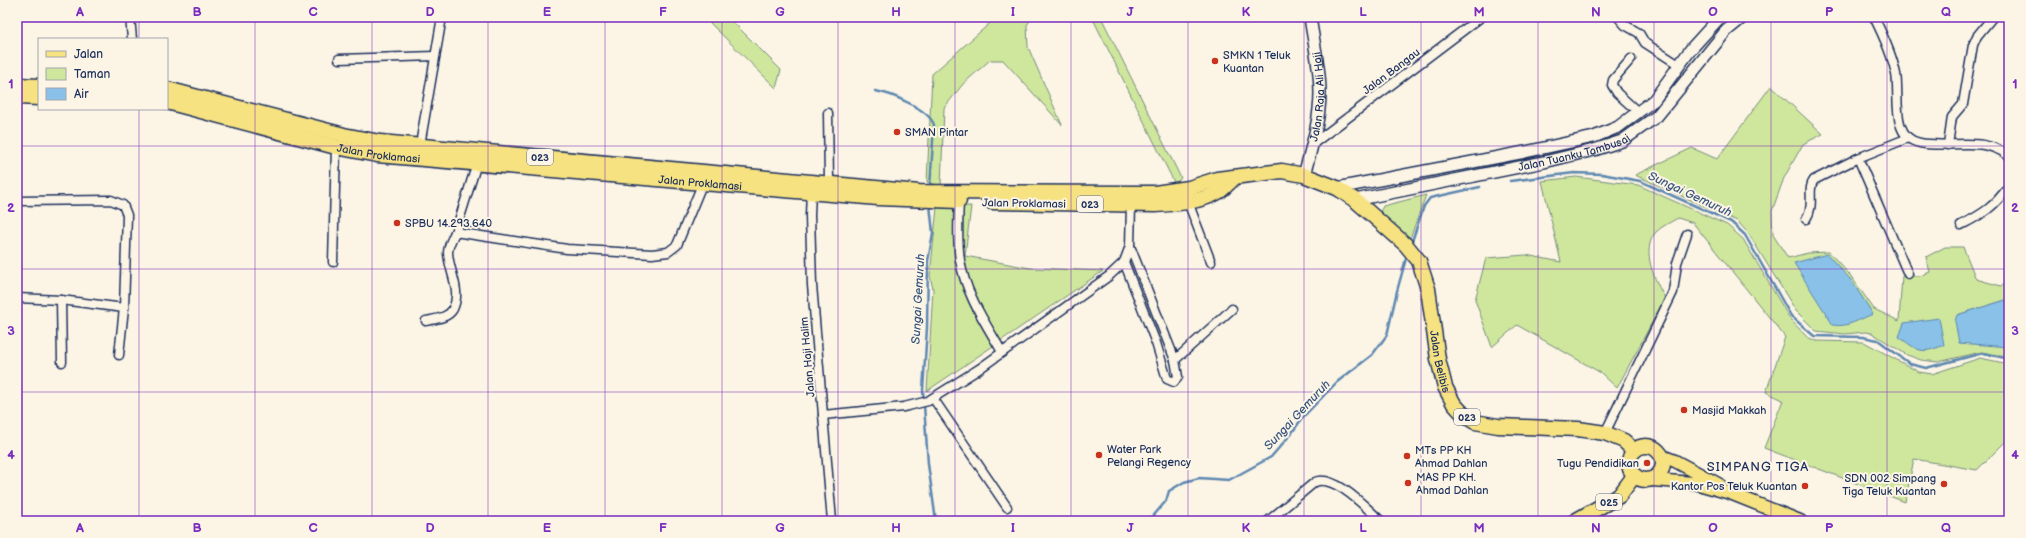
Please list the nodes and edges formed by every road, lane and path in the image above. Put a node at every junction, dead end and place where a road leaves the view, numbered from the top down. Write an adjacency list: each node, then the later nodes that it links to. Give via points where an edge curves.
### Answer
1 (130, 17): 10 (street)
2 (442, 17): 11 (street)
3 (1310, 17): 25 (main road, Jalan Raja Ali Haji, via 1320,108)
4 (1481, 17): 25 (street, Jalan Bangau)
5 (1618, 17): 14 (street, via 1639,34 1645,43)
6 (1720, 17): 14 (main road, Jalan Tuanku Tambusai)
7 (1743, 17): 43 (main road, Jalan Tuanku Tambusai, via 1726,31 1657,116 1622,141 1551,160)
8 (1874, 17): 24 (street, via 1892,57 1896,75 1899,121)
9 (1991, 19): 27 (street, via 1973,45 1963,104 1952,117)
10 (132, 38)
11 (435, 56): 12 (street); 26 (street)
12 (339, 59)
13 (1631, 59): 23 (street, via 1613,80 1612,85)
14 (1679, 65): 23 (main road, Jalan Tuanku Tambusai, via 1654,100)
15 (17, 85): 16 (highway)
16 (38, 86)
17 (168, 89): 21 (highway, Jalan Proklamasi / 023)
18 (17, 97): 19 (highway)
19 (38, 98)
20 (168, 102): 21 (highway, Jalan Proklamasi / 023)
21 (202, 104): 26 (highway, Jalan Proklamasi / 023, via 380,142); 28 (highway, Jalan Proklamasi / 023)
22 (828, 113): 36 (street)
23 (1639, 113): 38 (main road, Jalan Tuanku Tambusai, via 1618,127 1594,137)
24 (1908, 138): 27 (street, via 1917,143); 30 (street)
25 (1314, 143): 33 (main road, Jalan Raja Ali Haji)
26 (420, 145): 31 (highway, Jalan Proklamasi / 023)
27 (1948, 145): 29 (street, via 1988,145)
28 (336, 147): 32 (highway, Jalan Proklamasi / 023, via 377,155); 52 (street)
29 (2009, 156)
30 (1858, 158): 47 (street, via 1814,180 1810,186 1812,208); 55 (street)
31 (517, 161): 32 (highway, Jalan Proklamasi / 023); 35 (highway, Jalan Proklamasi / 023); 36 (highway, Jalan Proklamasi / 023)
32 (477, 163): 49 (street)
33 (1304, 175): 34 (highway, Jalan Proklamasi / 023, via 1275,172); 38 (highway, Jalan Proklamasi / 023)
34 (1234, 178): 42 (highway, Jalan Proklamasi / 023, via 1217,179); 45 (highway, Jalan Proklamasi / 023, via 1219,191)
35 (703, 182): 39 (highway, Jalan Proklamasi / 023); 49 (street, via 677,246 668,252 652,254 567,249)
36 (829, 182): 40 (highway, Jalan Proklamasi / 023)
37 (2009, 186): 48 (street, via 1985,213)
38 (1337, 188): 43 (highway, Jalan Proklamasi / 023)
39 (811, 192): 40 (highway, Jalan Proklamasi / 023); 66 (street, Jalan Haji Halim, via 812,285)
40 (878, 193): 41 (highway, Jalan Proklamasi / 023)
41 (959, 197): 42 (highway, Jalan Proklamasi / 023); 46 (highway, Jalan Proklamasi / 023); 61 (street, via 960,260 964,278)
42 (1155, 199): 45 (highway, Jalan Proklamasi / 023); 46 (highway, Jalan Proklamasi / 023)
43 (1355, 200): 67 (highway, Jalan Belibis / 023, via 1410,250 1423,272 1445,387 1454,404 1465,416 1475,422 1498,426 1578,429)
44 (17, 201): 58 (street, via 111,200 123,205 127,215)
45 (1188, 202): 54 (street)
46 (1131, 205): 51 (street)
47 (1806, 219)
48 (1961, 225)
49 (455, 232): 60 (street, via 448,250 456,288 456,301 452,311 446,316)
50 (1687, 234): 67 (street, via 1677,262 1673,292)
51 (1130, 246): 53 (street); 63 (street)
52 (333, 262)
53 (1124, 262): 61 (street, via 1109,276); 63 (street, via 1156,343 1167,379 1172,382 1178,377)
54 (1211, 262)
55 (1908, 274)
56 (17, 298): 57 (street)
57 (61, 300): 58 (street); 64 (street)
58 (124, 308): 62 (street)
59 (1232, 309): 63 (street)
60 (426, 322)
61 (1002, 352): 65 (street)
62 (119, 355)
63 (1175, 360)
64 (62, 362)
65 (930, 400): 66 (street, via 904,407); 73 (street)
66 (823, 415): 75 (street, Jalan Haji Halim)
67 (1605, 433): 68 (highway, Jalan Belibis / 023, via 1624,441)
68 (1634, 451): 69 (highway, via 1650,447 1655,448); 70 (highway, via 1629,466)
69 (1662, 456): 71 (highway, via 1664,462 1661,473); 72 (main road, via 1718,484)
70 (1634, 476): 71 (highway); 78 (highway, 025, via 1619,496)
71 (1652, 480): 72 (main road, via 1695,483)
72 (1730, 493): 74 (main road)
73 (1007, 507)
74 (1785, 518): 79 (main road)
75 (832, 521)
76 (1268, 521): 77 (street, via 1315,482 1323,480 1339,486)
77 (1380, 521)
78 (1576, 521)
79 (1800, 521)

